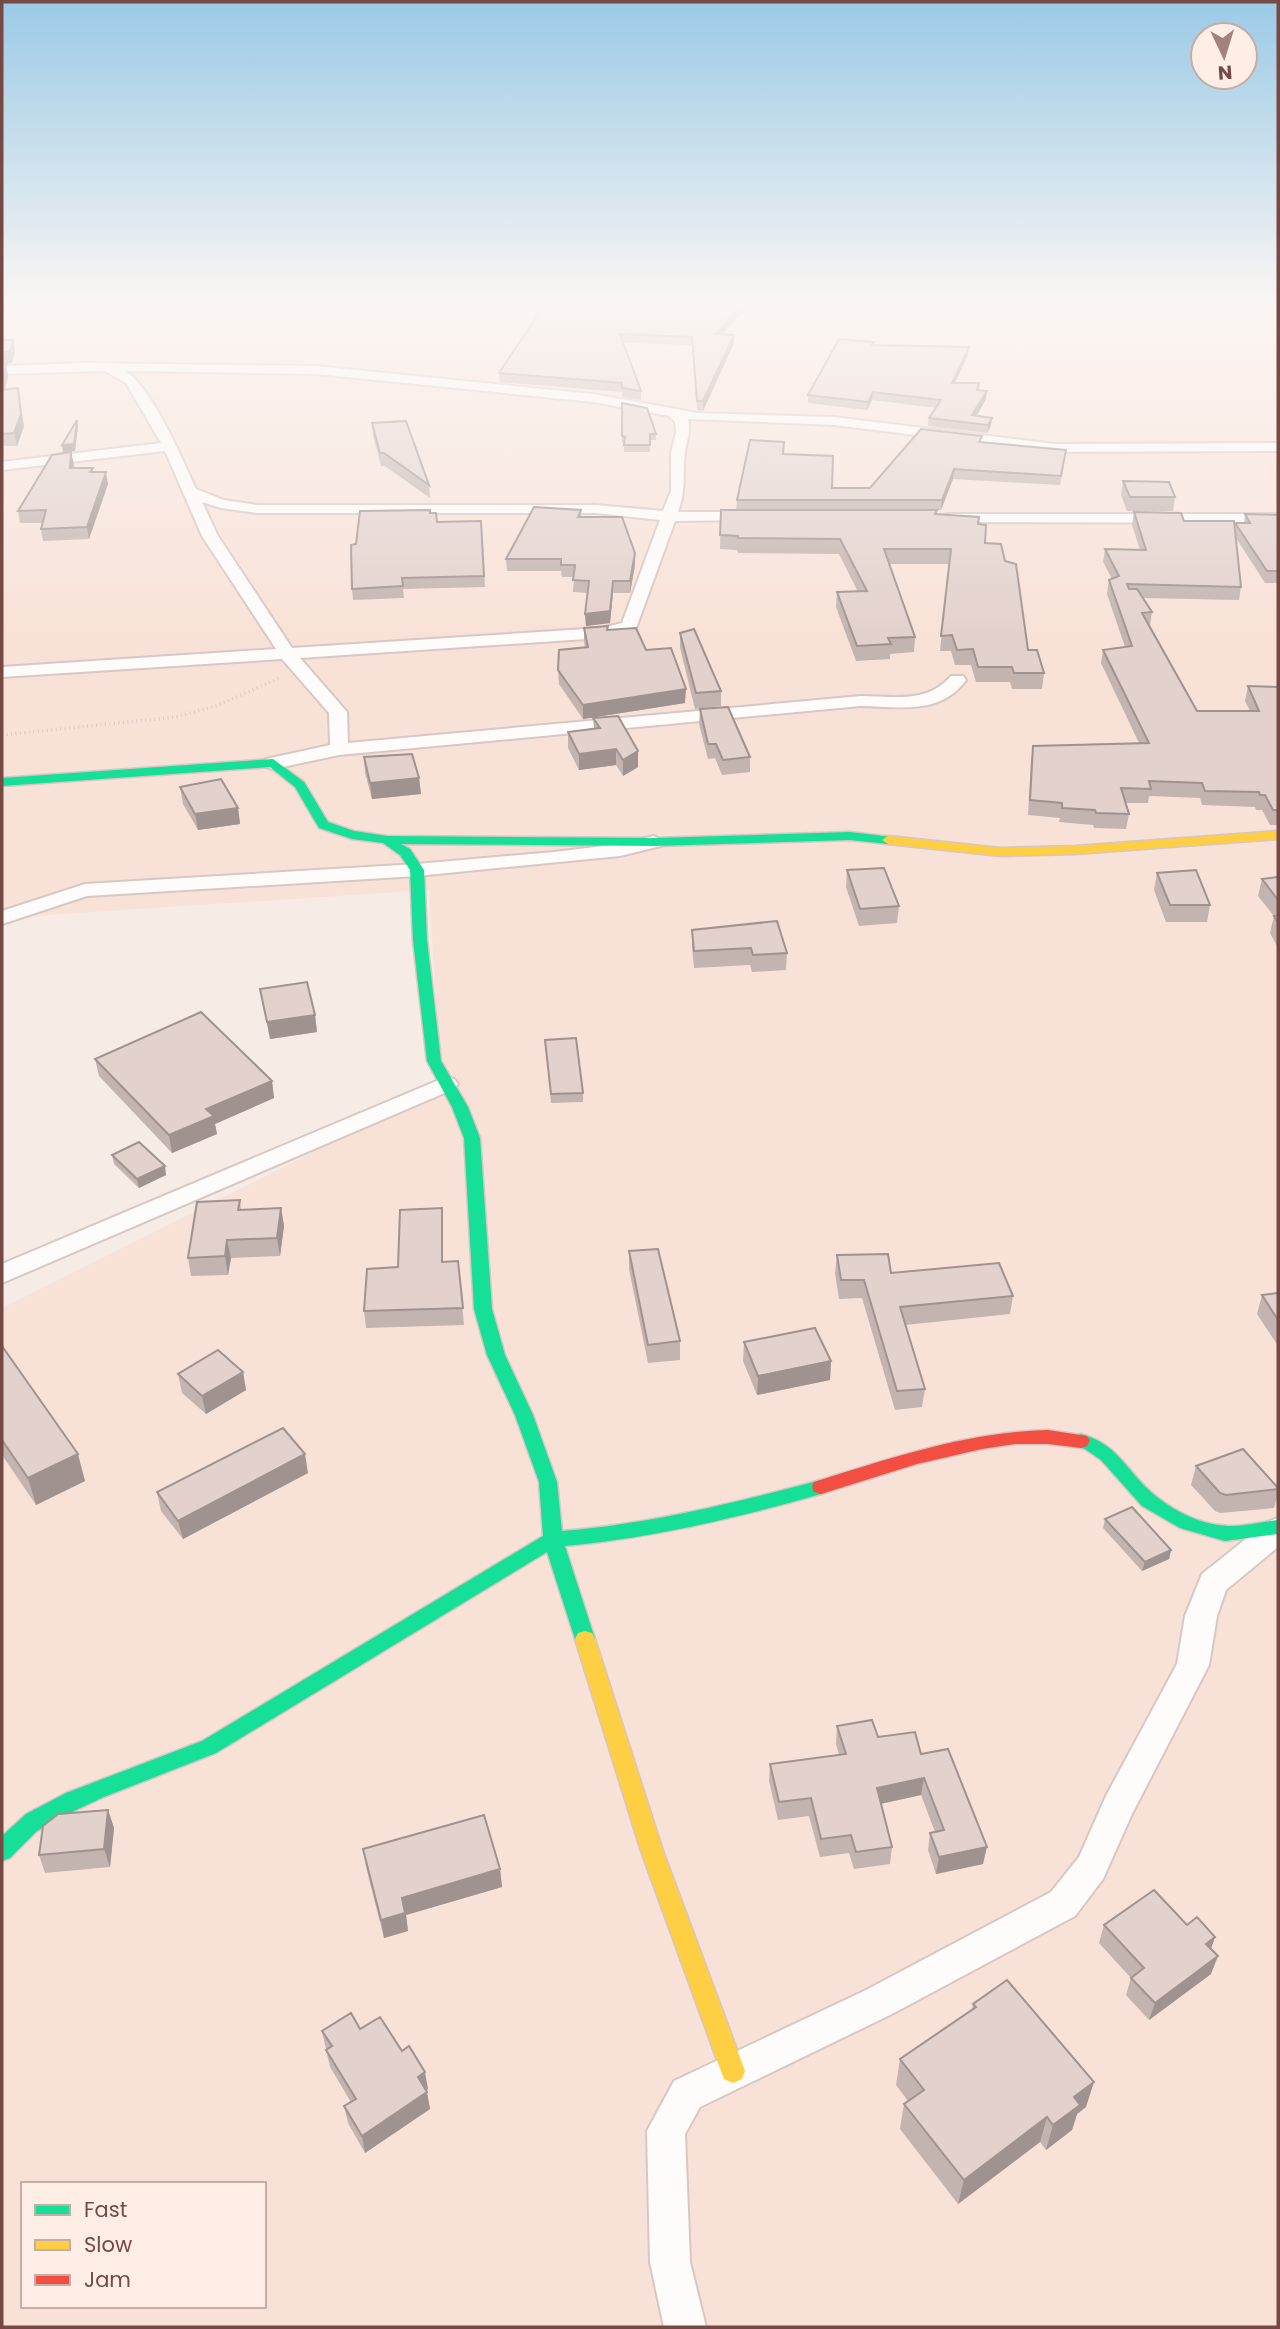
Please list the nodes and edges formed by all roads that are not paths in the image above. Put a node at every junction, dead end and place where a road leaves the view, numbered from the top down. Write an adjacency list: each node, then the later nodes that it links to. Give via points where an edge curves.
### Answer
1 (151, 416): 7 (street)
2 (677, 416): 5 (street)
3 (697, 416): 4 (street)
4 (718, 419): 5 (street); 6 (street, via 834,421 1055,448)
5 (683, 432): 11 (street, via 678,491)
6 (1278, 447)
7 (172, 452): 8 (street); 9 (street)
8 (2, 467)
9 (191, 492): 10 (street); 13 (street)
10 (236, 508): 11 (street, via 594,509); 13 (street)
11 (669, 516): 12 (street); 16 (street, via 629,627 601,633 328,652)
12 (763, 517)
13 (202, 519): 16 (street)
14 (923, 519): 15 (street)
15 (1278, 519)
16 (294, 662): 17 (street); 19 (street, via 338,712)
17 (2, 672)
18 (957, 680): 19 (street, via 944,697 931,700 848,702)
19 (339, 749): 20 (street)
20 (273, 763): 21 (street); 23 (street, via 300,785 323,825)
21 (2, 782)
22 (1278, 835): 24 (street, via 1001,852 850,836)
23 (387, 840): 24 (street); 25 (street, via 405,852)
24 (655, 842): 25 (street, via 554,858)
25 (417, 870): 26 (street, via 85,890); 27 (street, via 434,1061)
26 (2, 918)
27 (446, 1084): 28 (street); 30 (street, via 472,1138 483,1309 496,1355 548,1482)
28 (2, 1274)
29 (1278, 1528): 30 (street, via 1220,1532 1178,1519 1141,1494 1117,1463 1091,1443 1050,1435 998,1437 707,1519 617,1535); 32 (street, via 1213,1583 1201,1616 1193,1665 1091,1868 1063,1904 879,2002)
30 (553, 1539): 31 (street, via 209,1747 64,1804 31,1823); 32 (street, via 652,1851)
31 (2, 1851)
32 (733, 2071): 33 (street, via 687,2094 666,2131 670,2262)
33 (685, 2327)

